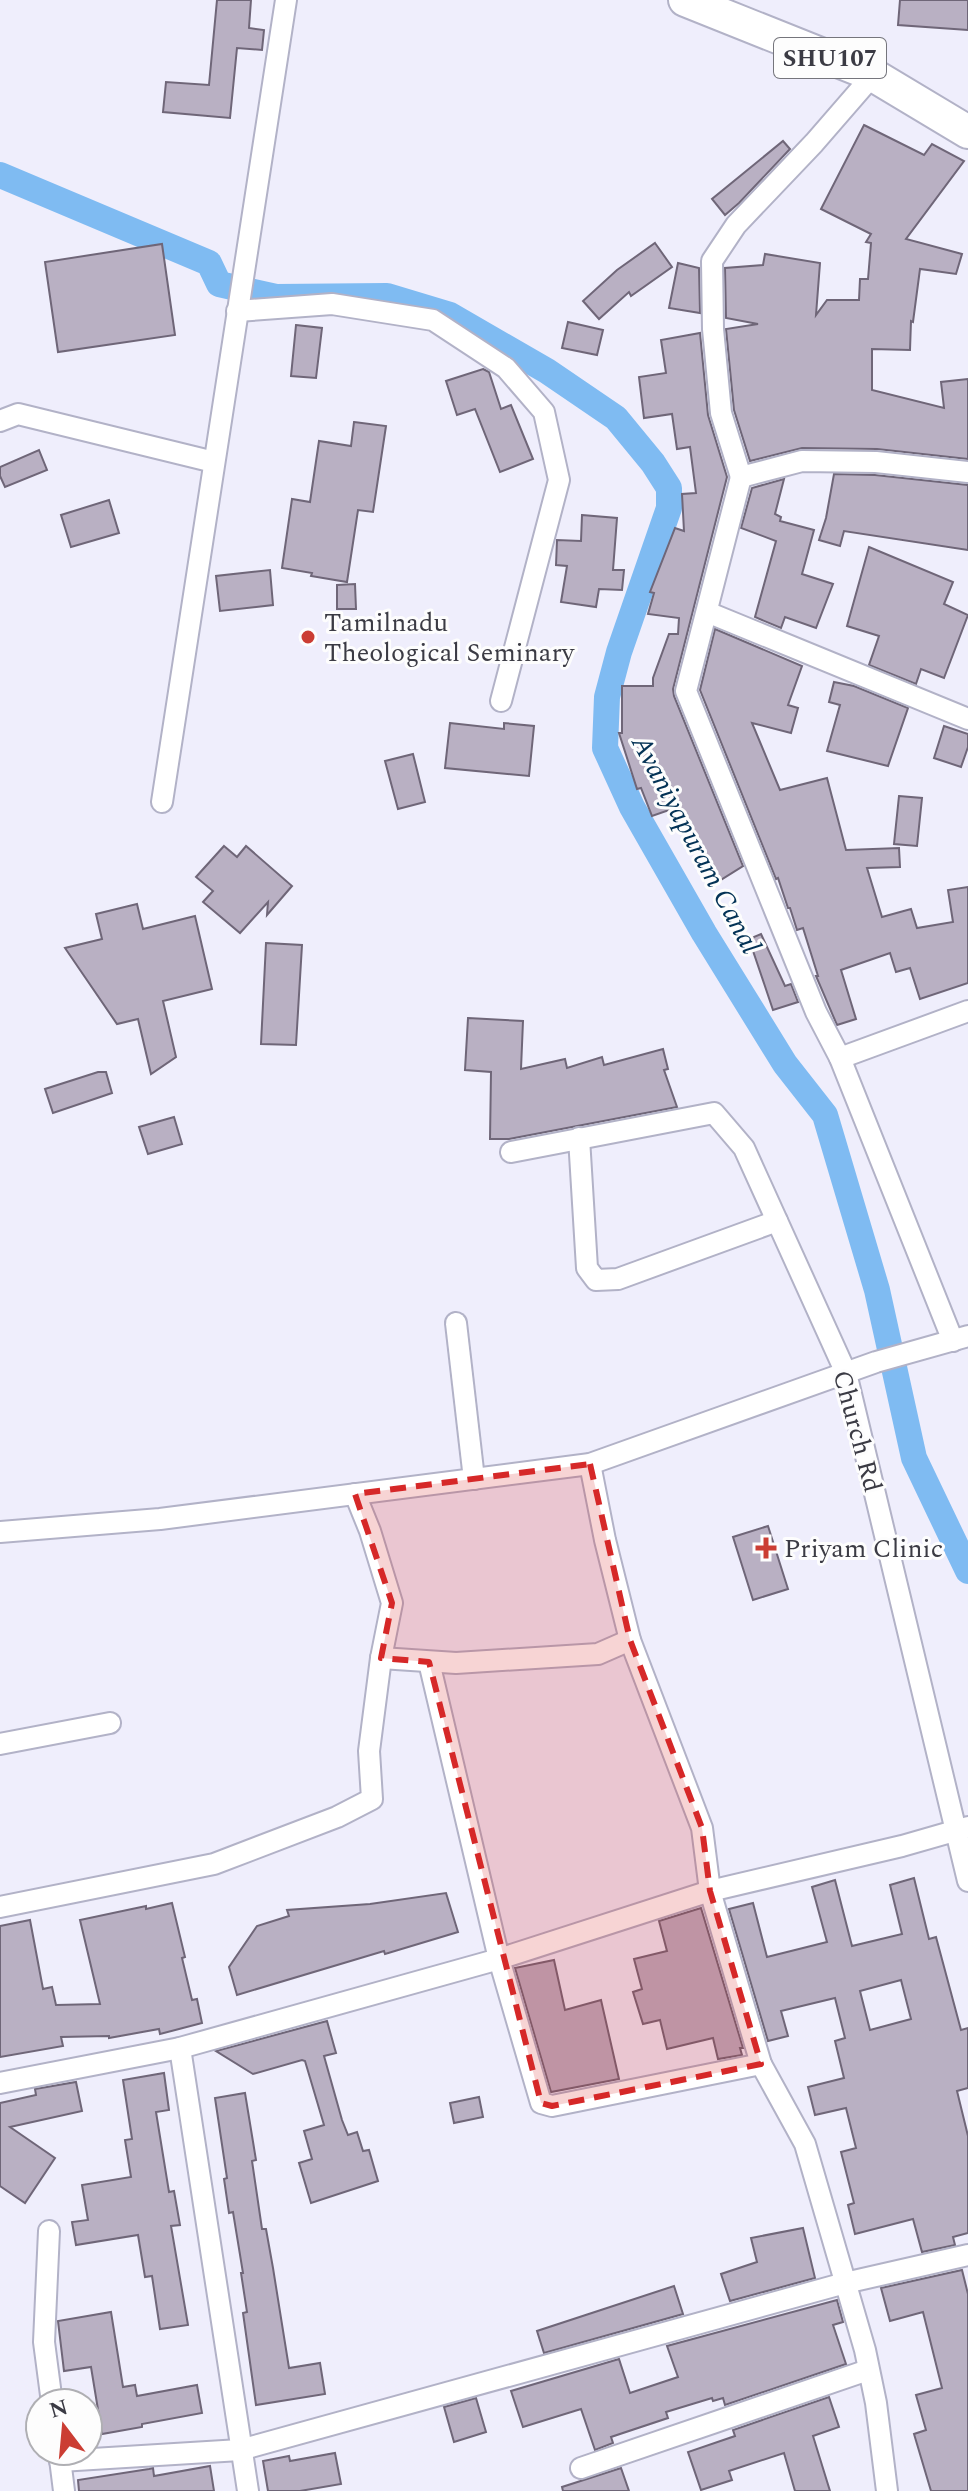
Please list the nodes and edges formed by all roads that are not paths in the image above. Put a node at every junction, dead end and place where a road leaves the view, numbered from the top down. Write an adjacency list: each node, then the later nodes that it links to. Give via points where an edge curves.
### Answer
1 (286, 0): 5 (street)
2 (685, 0): 3 (main road, SHU107)
3 (873, 75): 4 (main road, SHU107); 9 (street, via 736,225 712,261 721,413)
4 (968, 132)
5 (237, 311): 7 (street); 11 (street, via 332,304 433,320 506,368 544,412 559,480)
6 (0, 421): 7 (street, via 18,414)
7 (214, 462): 13 (street)
8 (968, 472): 9 (street, via 802,461)
9 (741, 477): 10 (street)
10 (707, 612): 12 (street); 15 (street, via 686,691 816,1012)
11 (501, 701)
12 (968, 719)
13 (162, 802)
14 (968, 1011): 15 (street)
15 (840, 1058): 20 (street)
16 (579, 1138): 17 (street, Church Rd); 18 (street, Church Rd, via 714,1113 744,1148); 18 (street, via 587,1268 596,1280 618,1279)
17 (511, 1152)
18 (777, 1221): 21 (street, Church Rd)
19 (456, 1323): 23 (street)
20 (960, 1339): 21 (street)
21 (846, 1373): 22 (street); 31 (street, Church Rd)
22 (590, 1464): 23 (street); 26 (street)
23 (474, 1479): 24 (street)
24 (355, 1494): 25 (street, via 160,1519); 27 (street, via 392,1603)
25 (0, 1532)
26 (630, 1640): 28 (street, via 598,1654); 33 (street, via 702,1828)
27 (381, 1658): 28 (street); 34 (street, via 369,1751 372,1799 214,1864)
28 (429, 1662): 35 (street)
29 (110, 1723): 30 (street)
30 (0, 1744)
31 (961, 1828): 32 (street, Church Rd); 33 (street)
32 (968, 1881)
33 (710, 1891): 35 (street); 37 (street)
34 (0, 1907)
35 (499, 1959): 36 (street); 37 (street, via 541,2103 552,2106)
36 (180, 2048): 38 (street); 44 (street)
37 (761, 2064): 41 (street, via 805,2144)
38 (0, 2083)
39 (49, 2231): 43 (street, via 44,2342)
40 (968, 2255): 41 (street)
41 (845, 2283): 42 (street); 44 (street)
42 (868, 2370): 47 (street); 50 (street)
43 (50, 2387)
44 (240, 2450): 45 (street); 49 (street)
45 (104, 2455)
46 (61, 2467): 48 (street)
47 (581, 2468)
48 (64, 2491)
49 (248, 2491)
50 (887, 2491)

